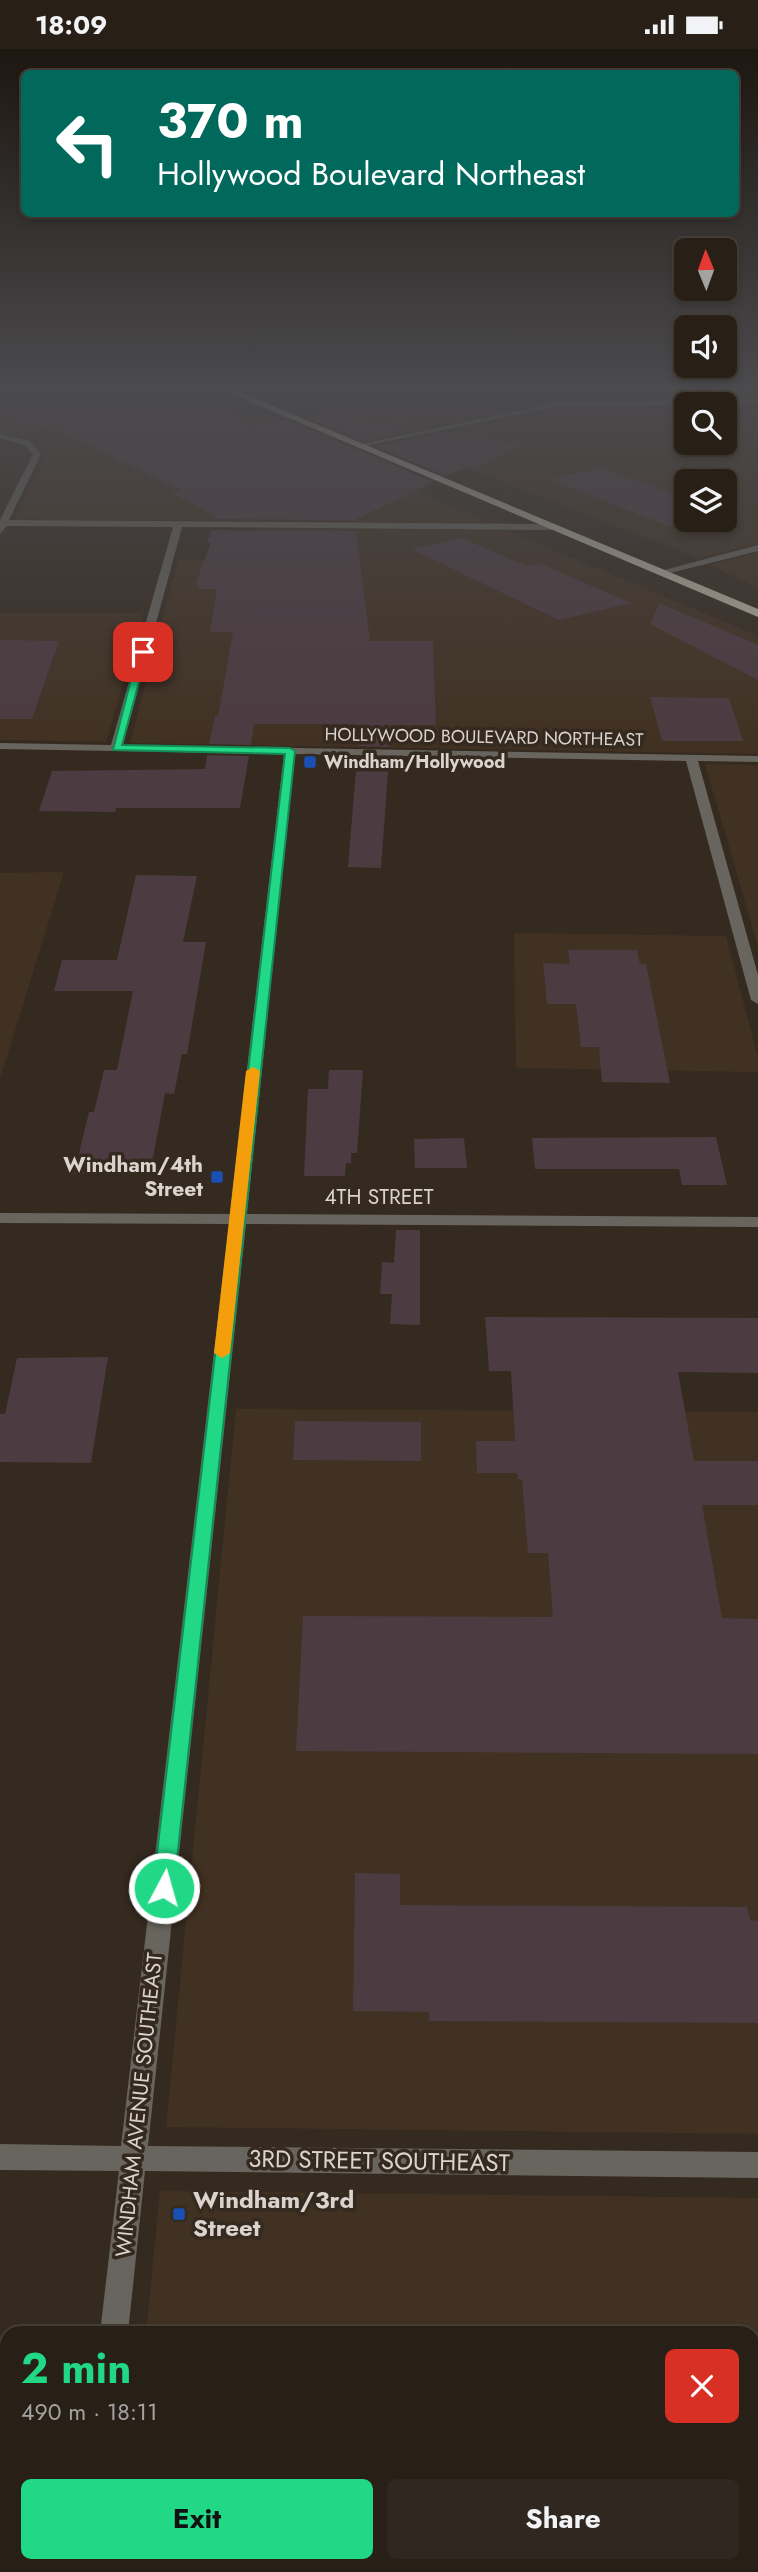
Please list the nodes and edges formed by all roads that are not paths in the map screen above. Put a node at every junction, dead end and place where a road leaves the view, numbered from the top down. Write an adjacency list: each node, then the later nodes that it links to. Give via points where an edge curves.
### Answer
1 (10, 508): 4 (street)
2 (508, 508): 5 (highway)
3 (178, 524): 4 (street); 5 (street); 10 (street)
4 (1, 525)
5 (554, 527): 7 (highway)
6 (758, 548): 7 (street)
7 (662, 572): 8 (highway)
8 (758, 613)
9 (0, 746): 10 (street, HOLLYWOOD BOULEVARD NORTHEAST)
10 (116, 748): 11 (street, HOLLYWOOD BOULEVARD NORTHEAST)
11 (290, 751): 12 (street, HOLLYWOOD BOULEVARD NORTHEAST); 16 (street, WINDHAM AVENUE SOUTHEAST)
12 (691, 758): 13 (street, HOLLYWOOD BOULEVARD NORTHEAST); 14 (street)
13 (758, 759)
14 (758, 1000)
15 (0, 1218): 16 (street, 4TH STREET)
16 (237, 1219): 17 (street, 4TH STREET); 19 (street, WINDHAM AVENUE SOUTHEAST)
17 (758, 1222)
18 (0, 2157): 19 (street, 3RD STREET SOUTHEAST)
19 (134, 2158): 20 (street, 3RD STREET SOUTHEAST); 21 (street, WINDHAM AVENUE SOUTHEAST)
20 (758, 2165)
21 (115, 2326)

